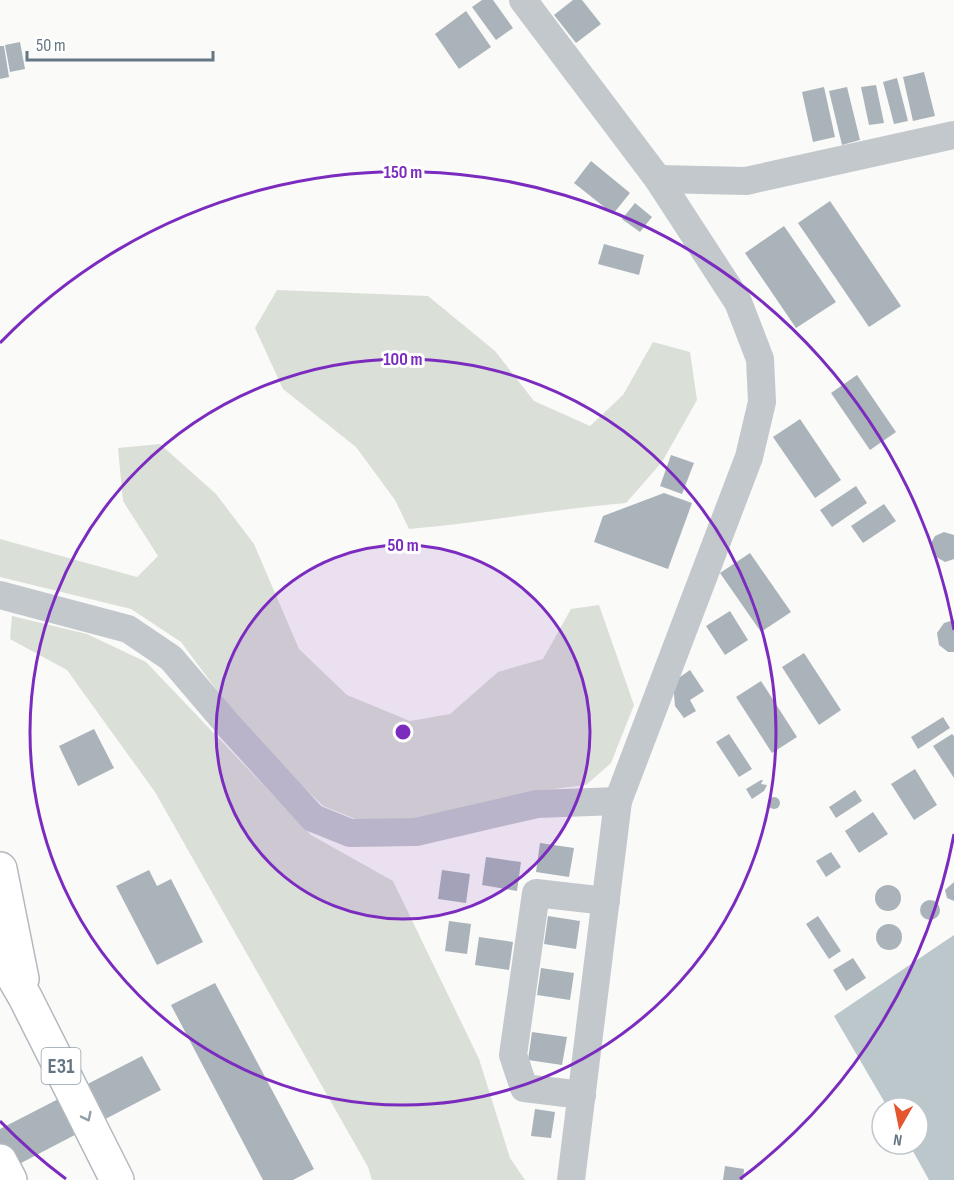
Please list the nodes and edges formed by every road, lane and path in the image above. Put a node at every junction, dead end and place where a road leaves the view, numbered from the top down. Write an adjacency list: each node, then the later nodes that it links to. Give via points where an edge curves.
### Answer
1 (523, 0): 3 (street)
2 (954, 135): 3 (street, via 746,181)
3 (658, 179): 5 (street, via 738,302 760,359 762,402 749,457)
4 (0, 595): 5 (street, via 128,629 171,658 313,818 350,833 416,832 537,804)
5 (618, 801): 7 (street)
6 (0, 869): 9 (highway)
7 (606, 901): 10 (street); 10 (street, via 536,893 513,1055 524,1088)
8 (0, 954): 9 (highway, E31)
9 (25, 997): 13 (highway, E31, one-way to 13)
10 (582, 1095): 14 (street)
11 (0, 1161): 12 (highway)
12 (10, 1180)
13 (117, 1180)
14 (571, 1180)

